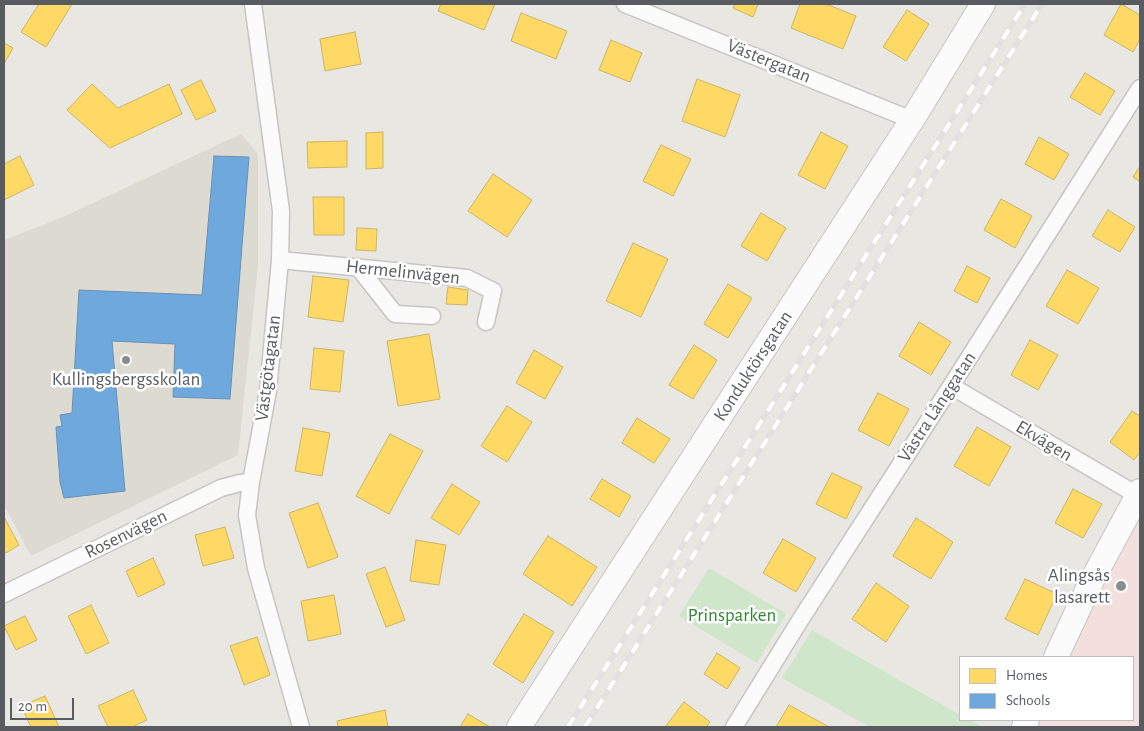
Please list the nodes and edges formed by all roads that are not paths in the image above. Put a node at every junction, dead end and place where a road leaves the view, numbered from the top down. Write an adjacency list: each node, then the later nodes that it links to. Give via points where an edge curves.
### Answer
1 (253, 4): 6 (street, Västgötagatan, via 281,211)
2 (625, 4): 5 (street, Västergatan)
3 (983, 4): 5 (street, Konduktörsgatan)
4 (1140, 88): 10 (street, Västra Långgatan)
5 (912, 120): 16 (street, Konduktörsgatan)
6 (280, 260): 7 (street, Hermelinvägen); 11 (street, Västgötagatan, via 268,391)
7 (358, 268): 8 (street, via 395,314); 9 (street, Hermelinvägen, via 467,278 492,291)
8 (432, 316)
9 (486, 322)
10 (952, 386): 12 (street, Ekvägen); 17 (street, Västra Långgatan)
11 (251, 482): 13 (street, Rosenvägen, via 221,488); 15 (street, Västgötagatan, via 247,515 256,568)
12 (1139, 493): 14 (street, via 1090,584)
13 (4, 594)
14 (1056, 656)
15 (301, 727)
16 (520, 727)
17 (734, 727)

